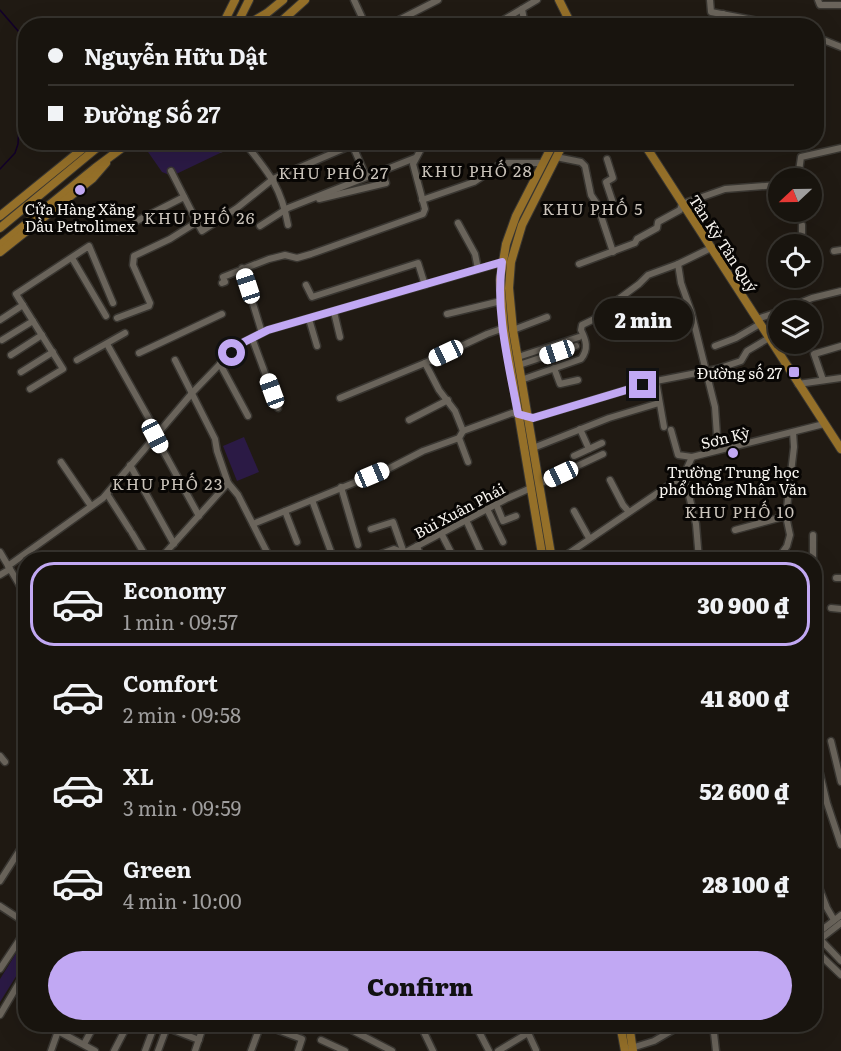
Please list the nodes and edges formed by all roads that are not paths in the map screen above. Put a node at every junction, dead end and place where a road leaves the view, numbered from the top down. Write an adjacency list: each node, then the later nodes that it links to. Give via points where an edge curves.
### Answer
1 (235, 0): 14 (main road)
2 (249, 0): 15 (main road)
3 (284, 0): 16 (main road)
4 (354, 0): 18 (street)
5 (438, 0): 19 (street)
6 (537, 0): 12 (street)
7 (558, 0): 22 (main road)
8 (710, 0): 13 (street, via 711,12)
9 (300, 1): 17 (main road)
10 (818, 2): 11 (street)
11 (841, 5)
12 (522, 9): 20 (street); 21 (street)
13 (723, 14): 23 (street); 24 (street)
14 (226, 18)
15 (240, 18)
16 (259, 18)
17 (284, 18)
18 (362, 18)
19 (403, 18)
20 (507, 18)
21 (524, 18)
22 (568, 18)
23 (722, 18)
24 (743, 18)
25 (824, 40): 26 (street)
26 (841, 47)
27 (841, 148): 43 (street, via 801,157)
28 (81, 150): 52 (main road)
29 (94, 150): 51 (main road)
30 (119, 150): 38 (main road)
31 (250, 150): 47 (street)
32 (338, 150): 47 (street)
33 (354, 150): 46 (street)
34 (420, 150): 40 (street)
35 (550, 150): 42 (main road)
36 (560, 150): 39 (main road)
37 (648, 150): 54 (main road, Tân Kỳ Tân Quý)
38 (110, 157): 66 (main road); 68 (main road, via 93,178)
39 (556, 157): 56 (street, via 585,166); 96 (main road, via 529,208 514,249 509,288)
40 (415, 158): 44 (street); 50 (street, via 413,167)
41 (607, 159): 56 (street, via 613,178 606,182 614,206)
42 (543, 163): 50 (street, via 503,162 474,182); 71 (main road, via 516,216)
43 (799, 168)
44 (381, 170): 46 (street); 53 (street, via 386,183)
45 (171, 171): 49 (street)
46 (366, 176): 53 (street)
47 (273, 179): 55 (street); 58 (street, via 202,231)
48 (768, 186): 54 (street, via 725,189)
49 (184, 197): 58 (street); 64 (street)
50 (422, 200): 74 (street, via 424,212 311,255 269,258)
51 (33, 201): 52 (main road); 63 (main road)
52 (17, 202): 57 (main road)
53 (301, 203): 55 (street)
54 (682, 204): 67 (main road, Tân Kỳ Tân Quý); 69 (street, via 680,210 657,222 657,228)
55 (285, 210): 60 (street); 62 (street)
56 (598, 213): 69 (street)
57 (0, 216)
58 (197, 222): 90 (street, via 134,256 133,265 150,303)
59 (458, 223): 75 (street, via 475,254)
60 (288, 225)
61 (802, 225): 65 (street)
62 (260, 226)
63 (0, 228)
64 (117, 231)
65 (802, 234)
66 (0, 245)
67 (711, 248): 73 (street); 94 (main road, Tân Kỳ Tân Quý)
68 (0, 252)
69 (613, 252): 72 (street)
70 (72, 258): 82 (street, via 89,246); 83 (street, via 16,294); 87 (street)
71 (502, 262): 75 (street); 81 (main road)
72 (579, 264)
73 (678, 264): 120 (street, via 648,275 616,305 582,325 584,355); 121 (street)
74 (242, 268): 76 (street, via 223,277); 98 (street)
75 (478, 269): 78 (street)
76 (222, 283)
77 (306, 285): 78 (street, via 312,297 418,263)
78 (425, 285): 84 (street)
79 (841, 291): 80 (street)
80 (807, 300)
81 (501, 301): 86 (street); 95 (main road)
82 (112, 303)
83 (23, 305): 92 (street); 93 (street)
84 (334, 312): 91 (street); 100 (street)
85 (222, 314): 112 (street)
86 (447, 314)
87 (106, 316)
88 (547, 317): 96 (street)
89 (768, 317): 94 (street)
90 (117, 318)
91 (309, 319): 98 (street); 107 (street)
92 (0, 320)
93 (33, 321): 99 (street); 105 (street)
94 (758, 322): 102 (main road, Tân Kỳ Tân Quý); 109 (street)
95 (504, 328): 118 (street); 135 (main road)
96 (513, 330): 117 (main road)
97 (125, 333): 106 (street)
98 (262, 333): 103 (street)
99 (42, 335): 111 (street); 114 (street)
100 (340, 337)
101 (579, 337): 117 (street)
102 (768, 337)
103 (252, 338): 119 (street); 134 (street)
104 (768, 339): 121 (street, via 747,351 741,361)
105 (2, 340)
106 (107, 344): 115 (street); 143 (street)
107 (317, 346)
108 (576, 346): 117 (street)
109 (716, 346)
110 (841, 346): 126 (street, via 814,354)
111 (52, 352): 122 (street); 129 (street, via 63,369)
112 (139, 353)
113 (779, 354): 128 (main road, Tân Kỳ Tân Quý)
114 (11, 356)
115 (78, 360)
116 (175, 360): 130 (street)
117 (518, 361): 124 (main road)
118 (425, 363): 131 (street); 132 (street)
119 (220, 364): 130 (street); 136 (street)
120 (554, 368): 124 (street); 125 (street, via 560,384)
121 (706, 371): 127 (street); 149 (street, via 715,407)
122 (21, 372)
123 (841, 378): 126 (street)
124 (521, 380): 137 (main road)
125 (578, 380)
126 (823, 380): 128 (street)
127 (656, 381): 133 (street); 137 (street)
128 (798, 384): 139 (main road, Tân Kỳ Tân Quý)
129 (30, 388)
130 (193, 392): 143 (street); 158 (street, via 215,439)
131 (340, 398)
132 (448, 400): 138 (street); 141 (street)
133 (659, 403): 140 (street); 152 (street, via 678,455)
134 (278, 408)
135 (518, 414): 137 (street); 141 (street); 161 (main road)
136 (248, 416)
137 (527, 417): 146 (main road)
138 (409, 420)
139 (824, 424): 142 (street, Sơn Kỳ); 148 (main road, Tân Kỳ Tân Quý)
140 (580, 429): 146 (street); 147 (street)
141 (463, 431): 144 (street)
142 (793, 432): 149 (street, Sơn Kỳ); 172 (street)
143 (156, 434): 155 (street); 170 (street)
144 (459, 438): 154 (street); 160 (street)
145 (602, 442): 147 (street)
146 (533, 448): 159 (main road)
147 (589, 449): 151 (street)
148 (841, 449)
149 (718, 450): 152 (street, Sơn Kỳ)
150 (603, 454): 159 (street)
151 (574, 456)
152 (692, 457): 156 (street, Sơn Kỳ)
153 (61, 462): 165 (street)
154 (468, 462)
155 (130, 465): 162 (street); 182 (street)
156 (684, 475): 169 (street); 201 (street)
157 (610, 480): 169 (street)
158 (228, 483): 170 (street); 174 (street)
159 (539, 484): 199 (main road)
160 (341, 487): 163 (street); 183 (street)
161 (531, 488): 164 (street, Bùi Xuân Phái); 198 (main road)
162 (106, 494): 165 (street); 187 (street)
163 (312, 500): 167 (street); 190 (street)
164 (496, 504): 166 (street, Bùi Xuân Phái); 171 (street, via 503,520)
165 (91, 506): 186 (street)
166 (487, 508): 173 (street, Bùi Xuân Phái); 181 (street)
167 (285, 511): 174 (street); 180 (street)
168 (574, 511): 179 (street)
169 (629, 512): 179 (street)
170 (199, 516): 182 (street)
171 (516, 516)
172 (786, 516): 176 (street); 202 (street, via 790,535)
173 (466, 520): 177 (street, Bùi Xuân Phái); 197 (street)
174 (253, 524): 189 (street)
175 (371, 529): 193 (street, via 393,522)
176 (735, 530)
177 (441, 533): 184 (street, Bùi Xuân Phái); 196 (street)
178 (813, 535): 203 (street)
179 (589, 538): 200 (street)
180 (297, 542)
181 (503, 542)
182 (174, 543): 188 (street)
183 (358, 545)
184 (417, 546): 194 (street, Bùi Xuân Phái); 195 (street)
185 (0, 552): 205 (street)
186 (30, 552)
187 (143, 552)
188 (166, 552)
189 (266, 552)
190 (332, 552)
191 (386, 552): 192 (street, Bùi Xuân Phái, via 394,549)
192 (402, 552)
193 (404, 552)
194 (406, 552)
195 (419, 552)
196 (451, 552)
197 (481, 552)
198 (542, 552)
199 (551, 552)
200 (569, 552)
201 (698, 552)
202 (783, 552)
203 (813, 552)
204 (18, 561): 205 (street)
205 (9, 568): 206 (street); 207 (street)
206 (0, 575)
207 (18, 583)
208 (831, 608): 209 (street)
209 (841, 609)
210 (831, 741): 213 (street)
211 (0, 756): 212 (street)
212 (5, 762)
213 (840, 774): 215 (street)
214 (822, 782): 216 (street)
215 (841, 782)
216 (841, 845)
217 (18, 854): 218 (street)
218 (0, 881)
219 (822, 895): 223 (street)
220 (0, 906): 222 (street)
221 (841, 915): 223 (street)
222 (18, 918)
223 (838, 921): 224 (street)
224 (822, 932)
225 (18, 942): 229 (street)
226 (822, 942): 228 (street)
227 (822, 957): 230 (street)
228 (841, 961)
229 (0, 969)
230 (841, 975)
231 (18, 985): 232 (street)
232 (0, 1015)
233 (58, 1032): 257 (street)
234 (60, 1032): 254 (street)
235 (91, 1032): 254 (street)
236 (124, 1032): 259 (street)
237 (153, 1032): 260 (street)
238 (166, 1032): 261 (street)
239 (180, 1032): 251 (street)
240 (202, 1032): 251 (street)
241 (258, 1032): 263 (street)
242 (283, 1032): 264 (street, via 302,1039)
243 (356, 1032): 253 (street)
244 (424, 1032): 268 (street)
245 (479, 1032): 269 (street)
246 (623, 1032): 256 (main road)
247 (629, 1032): 256 (main road)
248 (669, 1032): 256 (street)
249 (713, 1032): 271 (street)
250 (528, 1033): 255 (street); 270 (street)
251 (199, 1040): 262 (street)
252 (321, 1040): 265 (street)
253 (377, 1043): 266 (street); 267 (street)
254 (84, 1044): 258 (street)
255 (536, 1050)
256 (629, 1050)
257 (51, 1051)
258 (96, 1051)
259 (114, 1051)
260 (145, 1051)
261 (158, 1051)
262 (195, 1051)
263 (251, 1051)
264 (298, 1051)
265 (345, 1051)
266 (373, 1051)
267 (392, 1051)
268 (433, 1051)
269 (489, 1051)
270 (498, 1051)
271 (716, 1051)

